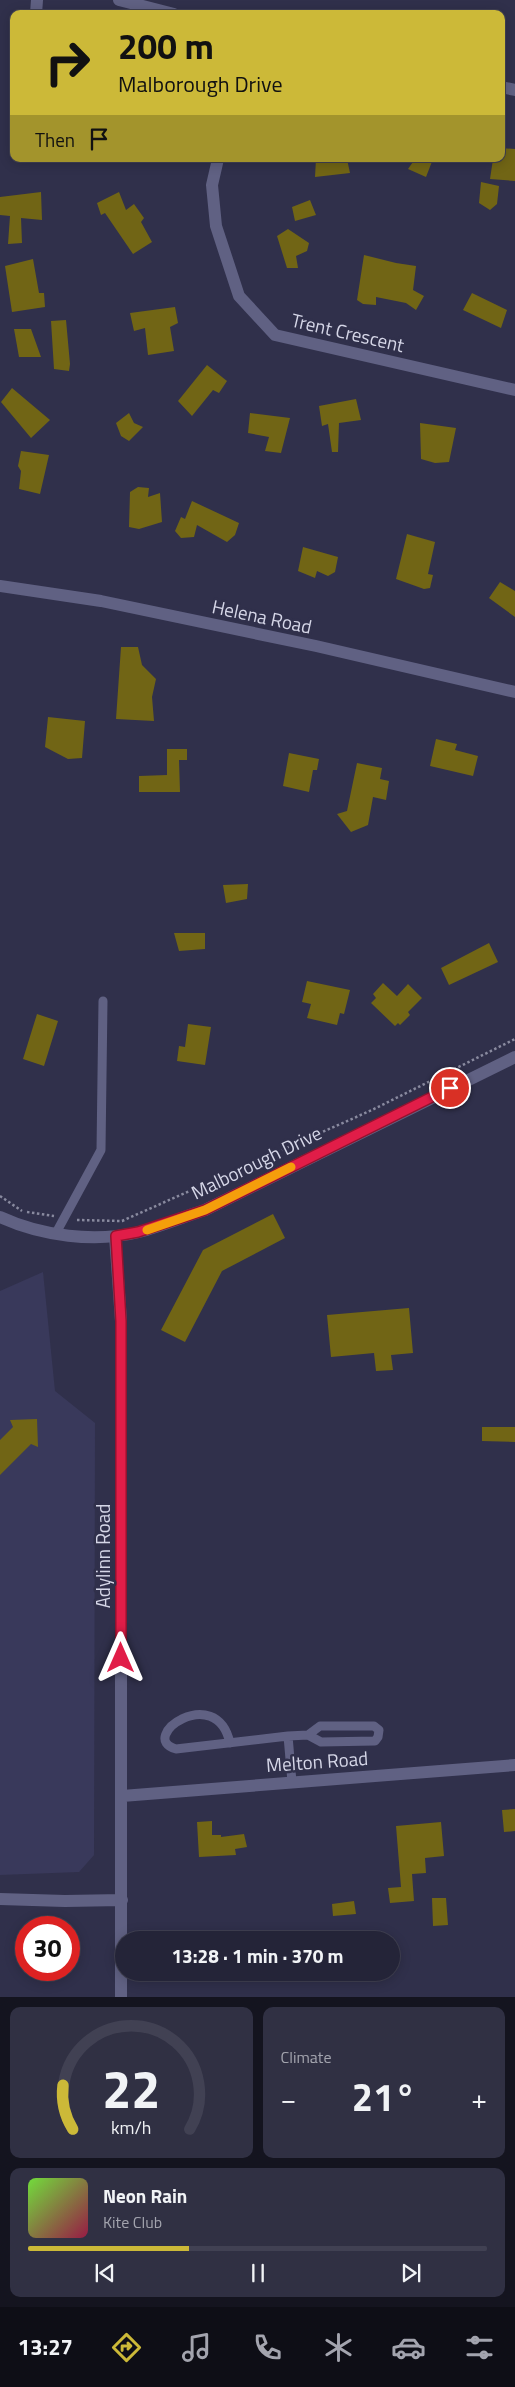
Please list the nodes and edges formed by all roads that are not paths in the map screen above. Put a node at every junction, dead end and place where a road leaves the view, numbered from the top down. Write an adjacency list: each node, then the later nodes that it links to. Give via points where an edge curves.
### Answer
1 (119, 0): 2 (street)
2 (158, 10)
3 (217, 162): 4 (street, Trent Crescent, via 212,185 216,226 239,296 275,335)
4 (515, 390)
5 (0, 586): 6 (street, Helena Road, via 101,601)
6 (515, 692)
7 (102, 1001): 10 (lane, via 102,1144 99,1156)
8 (515, 1057): 11 (street, Malborough Drive, via 205,1210)
9 (0, 1217): 10 (street, Malborough Drive, via 16,1225)
10 (56, 1233): 11 (street, Malborough Drive)
11 (116, 1236): 17 (street, Adylinn Road, via 121,1321)
12 (308, 1735): 12 (lane, via 320,1726 374,1726 379,1730 375,1742 321,1742); 13 (lane)
13 (288, 1736): 14 (lane); 16 (lane)
14 (230, 1743): 14 (lane, via 224,1729 198,1714 176,1721 167,1732 166,1739 176,1749)
15 (515, 1765): 16 (street, Melton Road)
16 (292, 1782): 17 (street, Melton Road)
17 (122, 1796): 19 (street, Adylinn Road)
18 (0, 1899): 19 (street)
19 (122, 1900): 20 (street, Adylinn Road)
20 (122, 1997)

